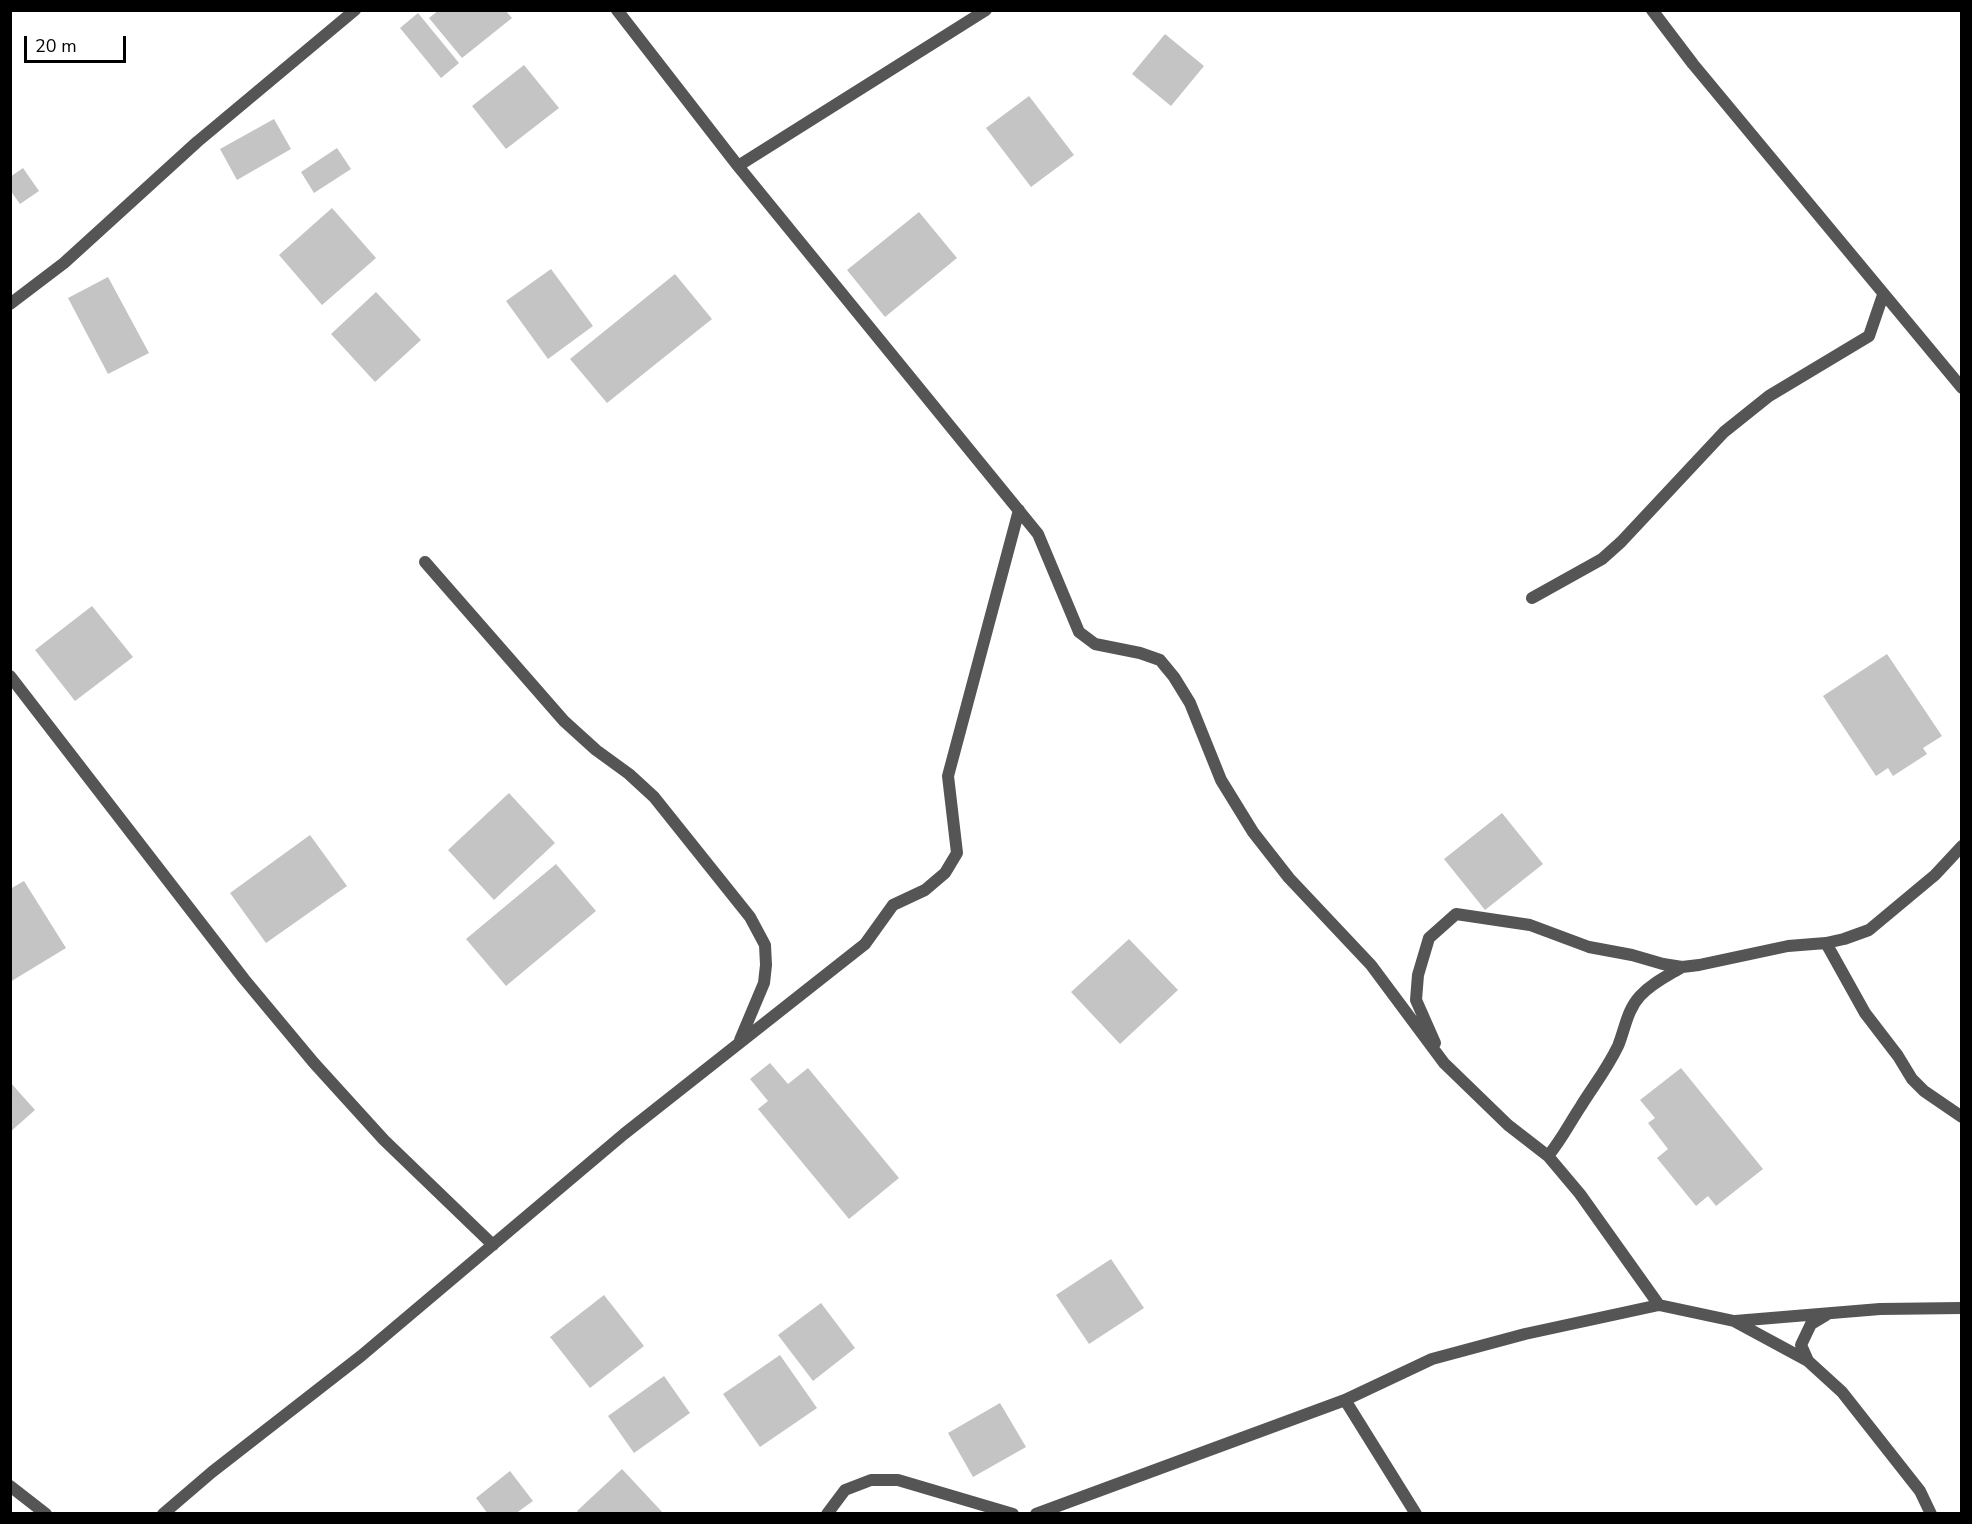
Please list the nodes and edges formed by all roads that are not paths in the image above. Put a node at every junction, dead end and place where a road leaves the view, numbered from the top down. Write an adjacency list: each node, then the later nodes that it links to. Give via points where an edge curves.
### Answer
1 (355, 10): 7 (street, via 196,142 64,263)
2 (617, 10): 5 (street)
3 (986, 10): 5 (street)
4 (1652, 10): 6 (street)
5 (738, 165): 9 (street)
6 (1883, 295): 8 (street); 11 (street, via 1869,336 1760,404 1724,432 1602,560)
7 (10, 304)
8 (1962, 388)
9 (1018, 510): 16 (street, via 948,776 957,852 945,873 925,890 893,905 865,944); 17 (street, via 1038,534 1079,632 1095,644 1160,660 1174,676 1190,703 1221,780 1253,832 1288,878 1371,965)
10 (425, 562): 16 (street, via 564,721 654,797 750,916 765,945 766,965 764,983)
11 (1532, 598)
12 (10, 675): 20 (street, via 314,1064 384,1140)
13 (1962, 846): 14 (street, via 1935,875 1869,930)
14 (1826, 943): 15 (street, via 1788,946); 18 (street, via 1865,1013 1912,1079)
15 (1682, 967): 17 (street, via 1589,947 1530,925 1456,914 1429,938 1418,975 1416,1000); 19 (street, via 1651,984 1639,997 1600,1080)
16 (740, 1041): 20 (street)
17 (1444, 1063): 19 (street, via 1508,1125)
18 (1962, 1117)
19 (1548, 1156): 21 (street)
20 (494, 1245): 29 (street)
21 (1659, 1305): 24 (street); 26 (street, via 1432,1359)
22 (1962, 1308): 23 (street)
23 (1830, 1313): 24 (street); 25 (street, via 1812,1324 1801,1345)
24 (1734, 1321): 25 (street)
25 (1808, 1361): 34 (street, via 1842,1392 1920,1491)
26 (1345, 1400): 32 (street); 33 (street)
27 (10, 1486): 28 (street)
28 (46, 1514)
29 (163, 1514)
30 (827, 1514): 31 (street, via 845,1490 871,1480 898,1480)
31 (1013, 1514)
32 (1036, 1514)
33 (1416, 1514)
34 (1931, 1514)

